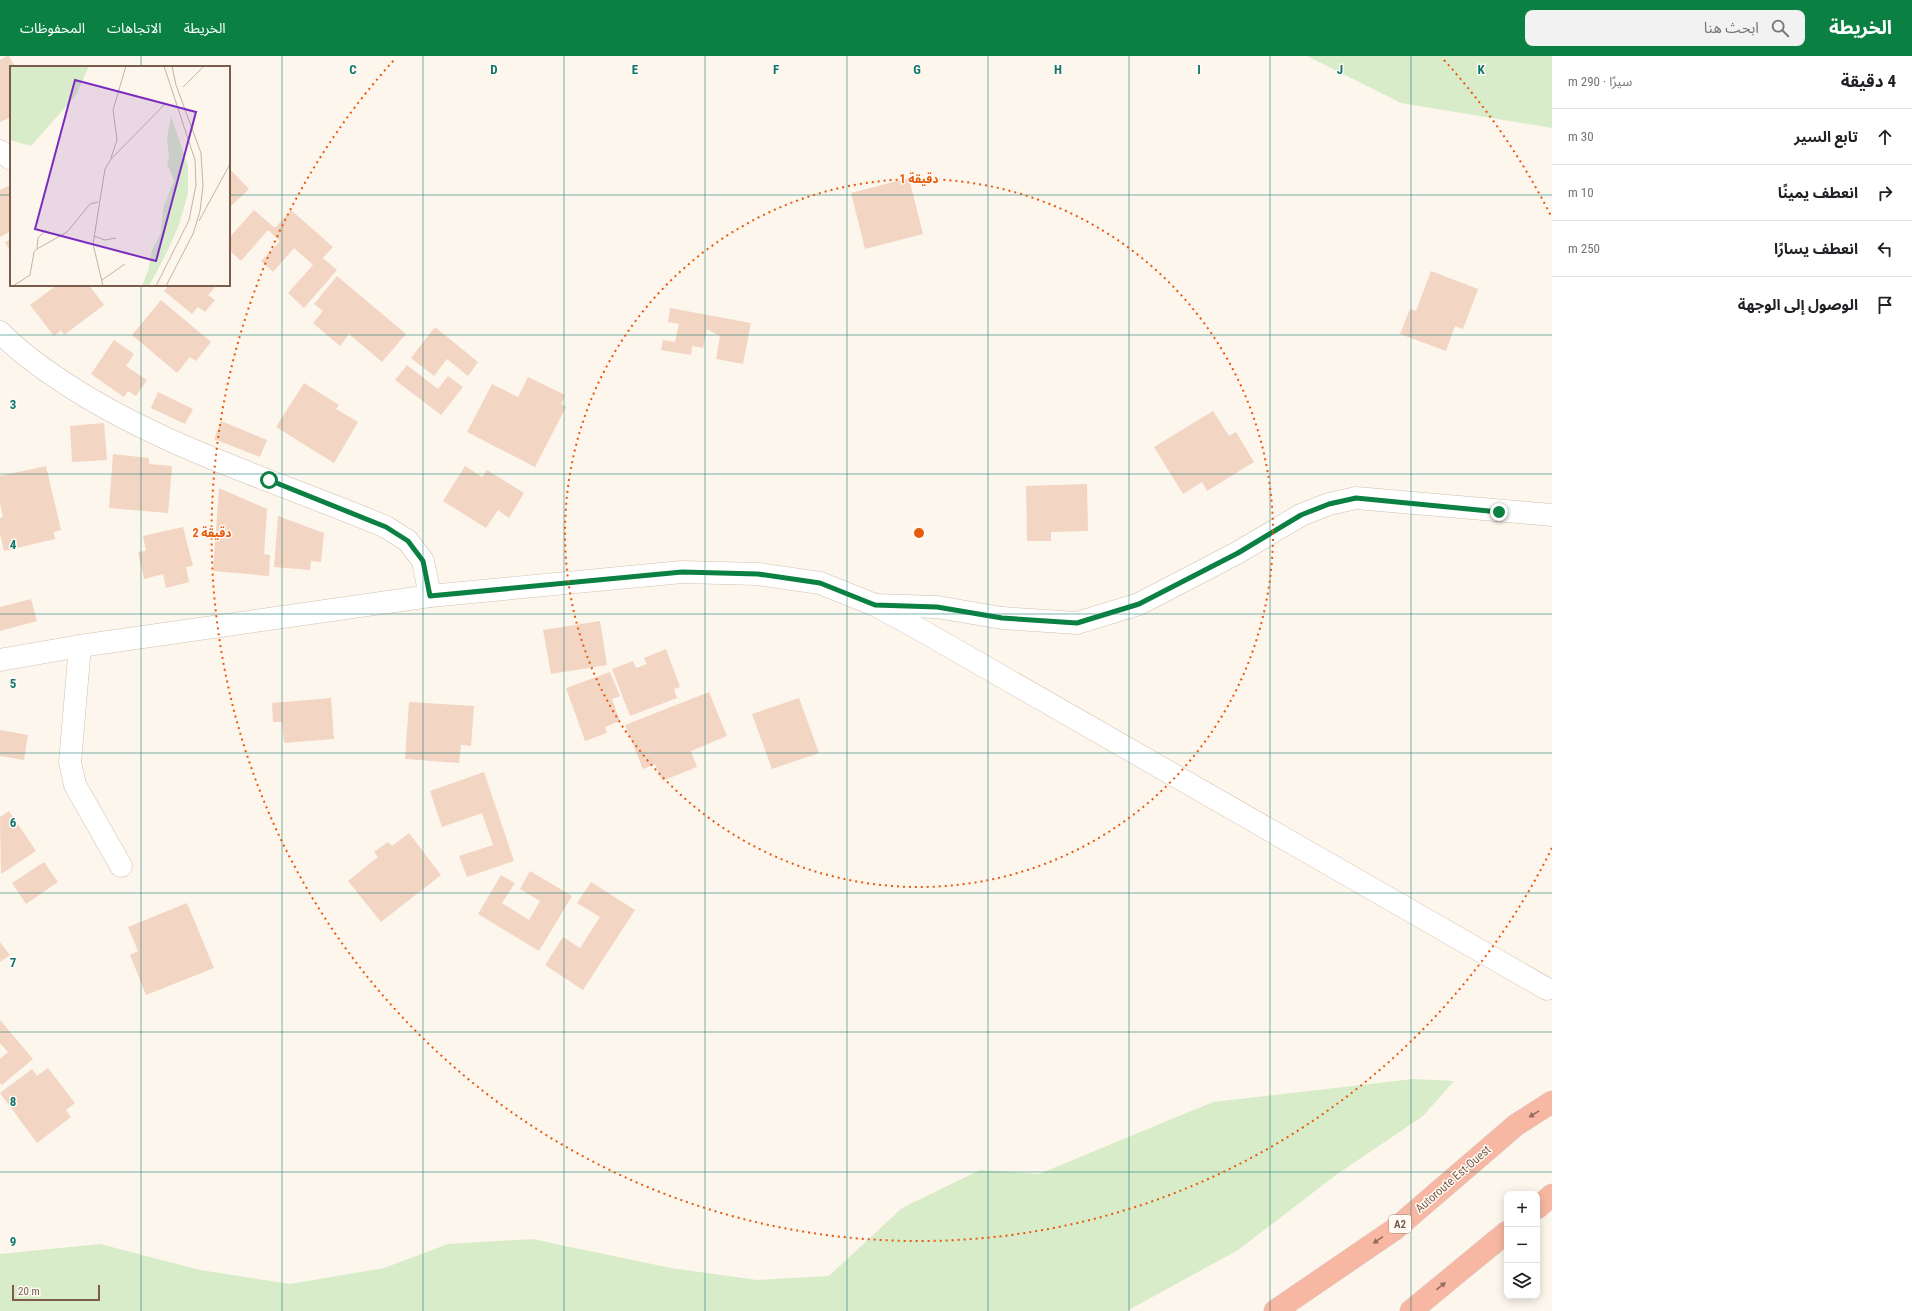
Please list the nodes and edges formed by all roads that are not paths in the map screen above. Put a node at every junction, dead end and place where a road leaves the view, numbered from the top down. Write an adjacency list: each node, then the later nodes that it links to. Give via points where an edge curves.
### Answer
1 (0, 151): 2 (main road)
2 (10, 158)
3 (0, 332): 5 (main road, via 49,374 106,409 185,448 386,527 408,541 423,561)
4 (1552, 515): 6 (main road, via 1356,498 1329,504 1301,515 1238,553 1139,604 1077,623 1002,618 937,607)
5 (430, 596): 6 (main road, via 682,572 750,574 820,583); 7 (main road)
6 (875, 605): 10 (main road)
7 (80, 646): 8 (main road); 9 (main road, via 70,762 75,785)
8 (0, 660)
9 (121, 866)
10 (1547, 989)
11 (1552, 1102): 15 (highway, Autoroute Est-Ouest / A2, one-way to 15, via 1516,1125 1395,1229)
12 (1552, 1195): 13 (highway)
13 (1540, 1205)
14 (1504, 1234): 16 (highway, one-way to 14)
15 (1275, 1311)
16 (1411, 1311)

